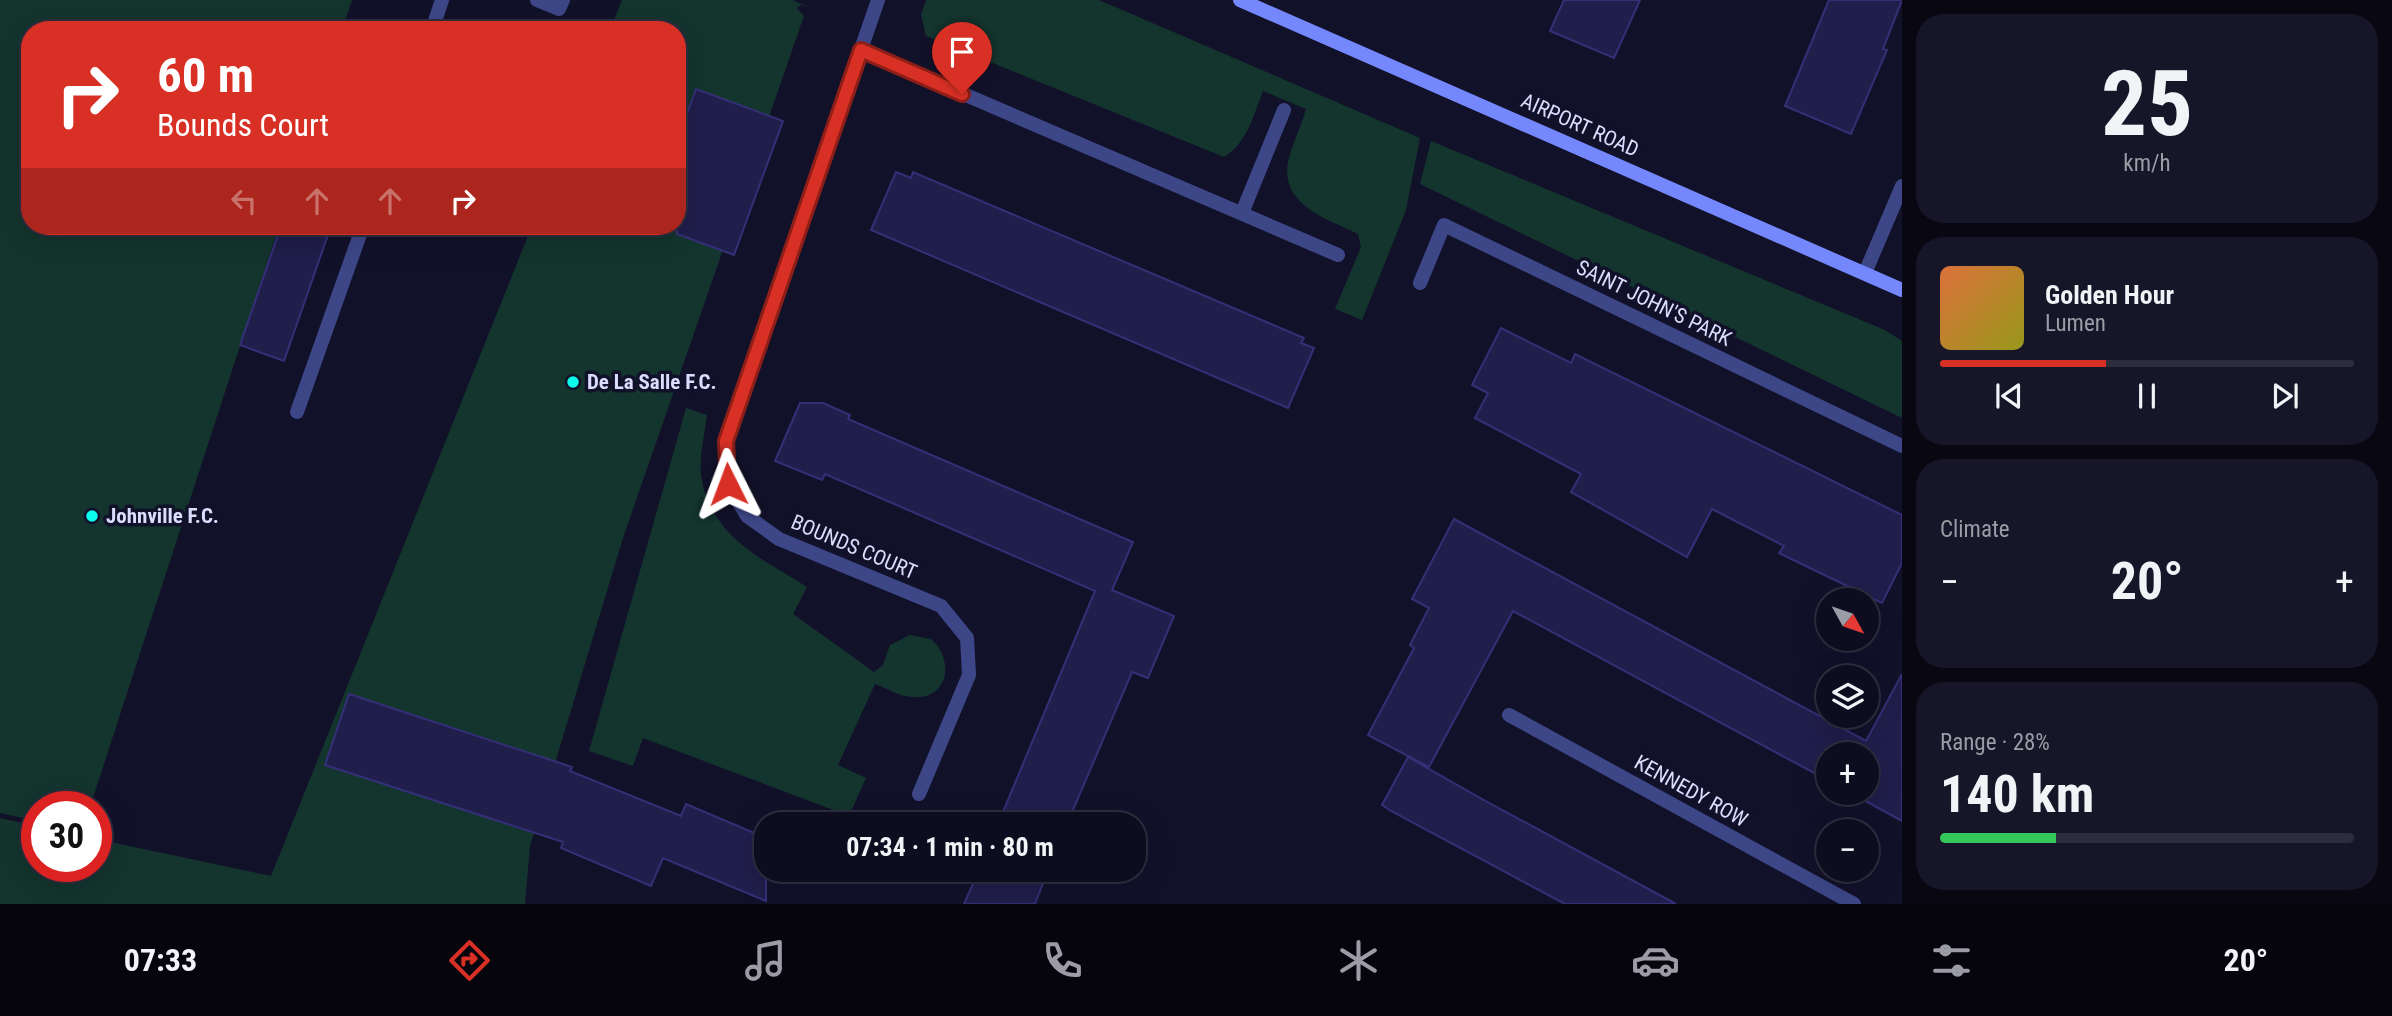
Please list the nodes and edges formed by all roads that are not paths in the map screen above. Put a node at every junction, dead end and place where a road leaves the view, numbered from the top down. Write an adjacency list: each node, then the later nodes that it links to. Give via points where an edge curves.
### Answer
1 (442, 0): 6 (street)
2 (537, 0): 3 (street, via 559,9)
3 (563, 0)
4 (878, 0): 7 (street, BOUNDS COURT)
5 (1240, 0): 13 (main road, AIRPORT ROAD)
6 (435, 21)
7 (861, 50): 10 (street); 19 (street, BOUNDS COURT, via 726,441 728,484 747,516 779,540 941,606 967,638 969,675)
8 (1284, 110): 10 (street)
9 (1902, 186): 13 (street)
10 (1242, 213): 12 (street)
11 (360, 235): 16 (street)
12 (1338, 255)
13 (1866, 273): 15 (main road, AIRPORT ROAD)
14 (1420, 283): 17 (street, SAINT JOHN'S PARK, via 1444,225)
15 (1902, 290)
16 (297, 412)
17 (1902, 446)
18 (1509, 715): 20 (street, KENNEDY ROW)
19 (919, 794)
20 (1853, 904)

